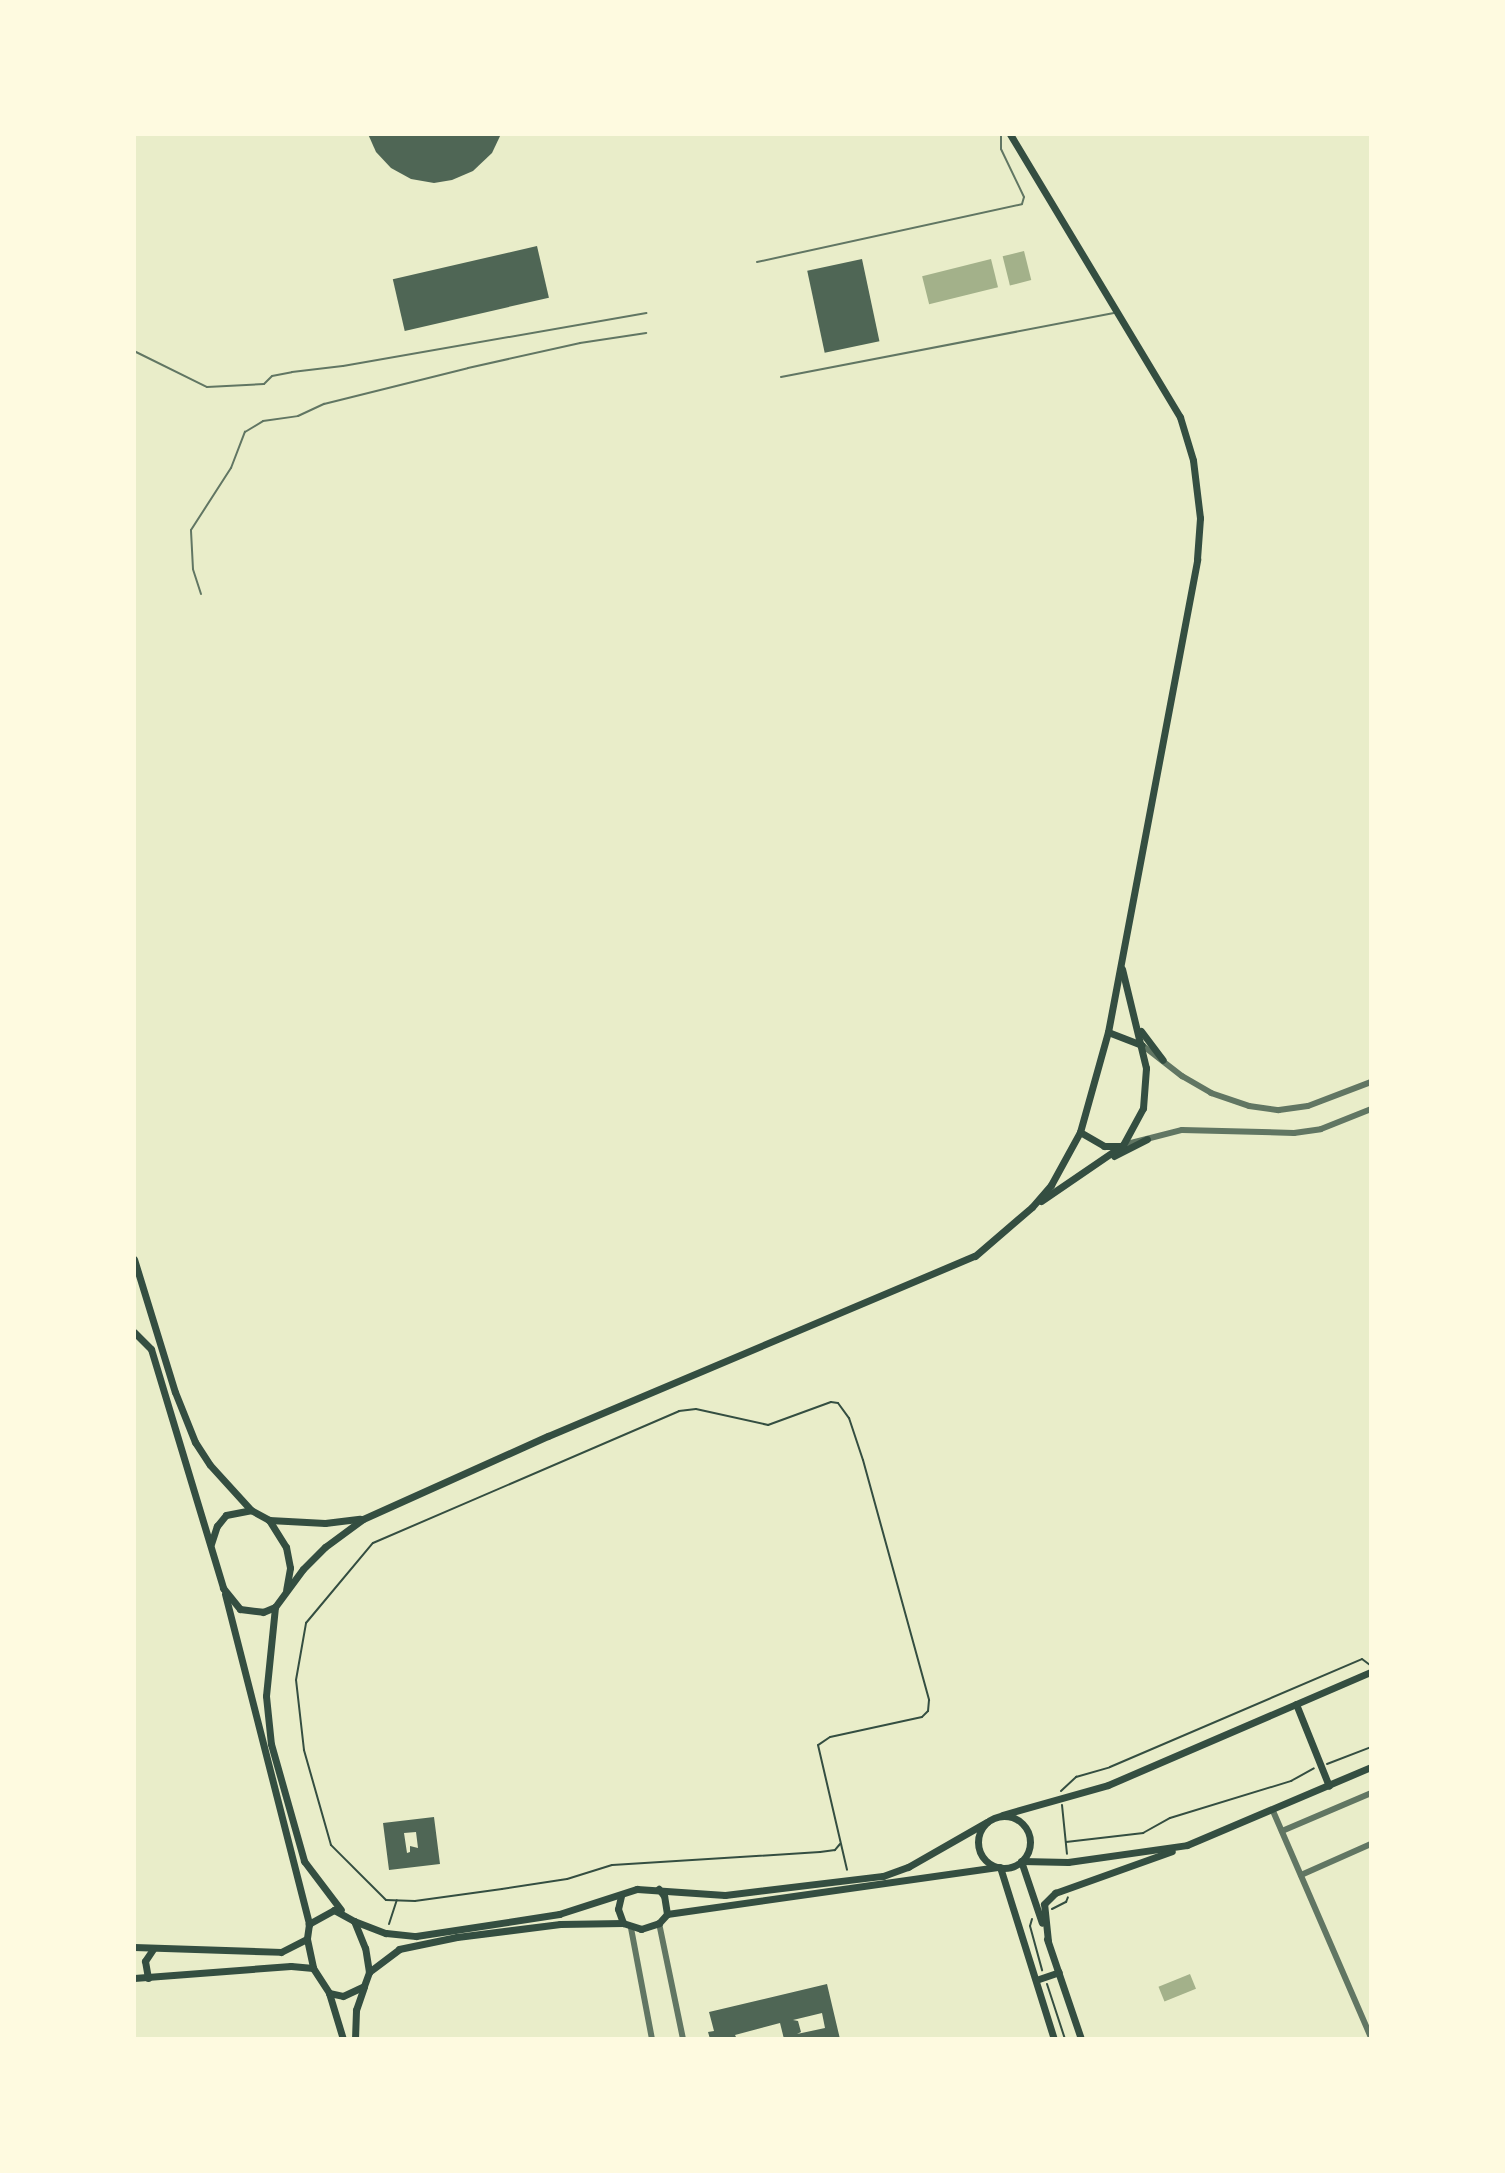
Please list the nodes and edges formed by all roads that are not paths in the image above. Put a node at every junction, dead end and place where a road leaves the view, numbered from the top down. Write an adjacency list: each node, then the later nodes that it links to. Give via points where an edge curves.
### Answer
1 (1001, 134): 3 (lane, via 1001,149 1024,197 1022,204)
2 (1010, 134): 5 (main road)
3 (757, 262)
4 (646, 313): 7 (lane, via 292,372 272,376 264,384 207,387)
5 (1118, 313): 8 (lane); 10 (main road, via 1180,417 1193,460 1200,518 1197,559)
6 (646, 333): 9 (lane, via 468,368 263,421 245,432 231,468 191,530 193,569)
7 (134, 351)
8 (781, 377)
9 (201, 594)
10 (1121, 965): 11 (main road); 12 (main road)
11 (1136, 1022): 13 (main road); 14 (main road)
12 (1108, 1032): 13 (main road); 17 (main road)
13 (1142, 1045): 14 (street); 19 (main road, via 1146,1093)
14 (1163, 1060): 15 (street, via 1211,1093 1279,1110 1334,1099)
15 (1371, 1082)
16 (1371, 1109): 18 (street, via 1321,1129 1294,1133 1209,1128)
17 (1080, 1132): 19 (main road, via 1104,1146); 21 (main road, via 1051,1185)
18 (1147, 1139): 19 (street); 20 (main road)
19 (1123, 1145): 20 (main road)
20 (1101, 1161): 21 (main road)
21 (1032, 1207): 25 (main road, via 975,1256)
22 (134, 1259): 24 (main road, via 183,1418 210,1465)
23 (134, 1332): 27 (main road, via 151,1349)
24 (251, 1510): 26 (main road); 27 (main road, via 226,1515)
25 (363, 1519): 26 (main road); 29 (main road, via 325,1547)
26 (269, 1520): 29 (main road, via 286,1547)
27 (211, 1545): 28 (main road)
28 (223, 1588): 30 (main road, via 240,1609 263,1612); 51 (main road)
29 (286, 1592): 30 (main road)
30 (275, 1607): 47 (main road, via 266,1696 271,1744 304,1861)
31 (1371, 1669): 32 (main road)
32 (1296, 1704): 34 (main road); 37 (main road, via 1108,1785)
33 (1371, 1767): 34 (main road)
34 (1329, 1786): 36 (main road)
35 (1371, 1793): 39 (street)
36 (1273, 1811): 39 (street); 41 (main road)
37 (1002, 1815): 38 (main road); 42 (main road, via 1028,1830 1031,1841)
38 (987, 1822): 43 (main road, via 978,1845 985,1860); 45 (main road, via 883,1876 725,1895)
39 (1282, 1831): 44 (street)
40 (1371, 1844): 44 (street)
41 (1187, 1845): 42 (main road, via 1068,1862); 54 (main road, via 1055,1893 1044,1904)
42 (1022, 1861): 43 (main road); 54 (main road)
43 (999, 1867): 48 (main road); 62 (main road)
44 (1301, 1875): 65 (street)
45 (659, 1889): 46 (main road); 48 (main road)
46 (621, 1896): 49 (main road, via 533,1919 416,1936 386,1933); 52 (main road, via 618,1909)
47 (342, 1912): 49 (main road); 51 (main road, via 326,1912)
48 (667, 1914): 50 (main road)
49 (354, 1921): 58 (main road, via 362,1934)
50 (659, 1923): 52 (main road, via 641,1929); 69 (street)
51 (309, 1924): 53 (main road)
52 (627, 1926): 58 (main road, via 560,1924 457,1937 399,1949); 68 (street)
53 (307, 1939): 56 (main road, via 281,1952); 57 (main road)
54 (1048, 1941): 59 (main road)
55 (134, 1947): 56 (main road)
56 (153, 1949): 61 (main road, via 145,1961)
57 (313, 1968): 61 (main road); 64 (main road)
58 (369, 1972): 63 (main road)
59 (1059, 1972): 62 (main road); 71 (main road)
60 (134, 1978): 61 (main road)
61 (148, 1978)
62 (1036, 1980): 70 (main road)
63 (364, 1986): 64 (main road, via 343,1996); 67 (main road)
64 (329, 1993): 66 (main road)
65 (1371, 2038)
66 (343, 2039)
67 (355, 2039)
68 (652, 2039)
69 (683, 2039)
70 (1054, 2039)
71 (1081, 2039)

